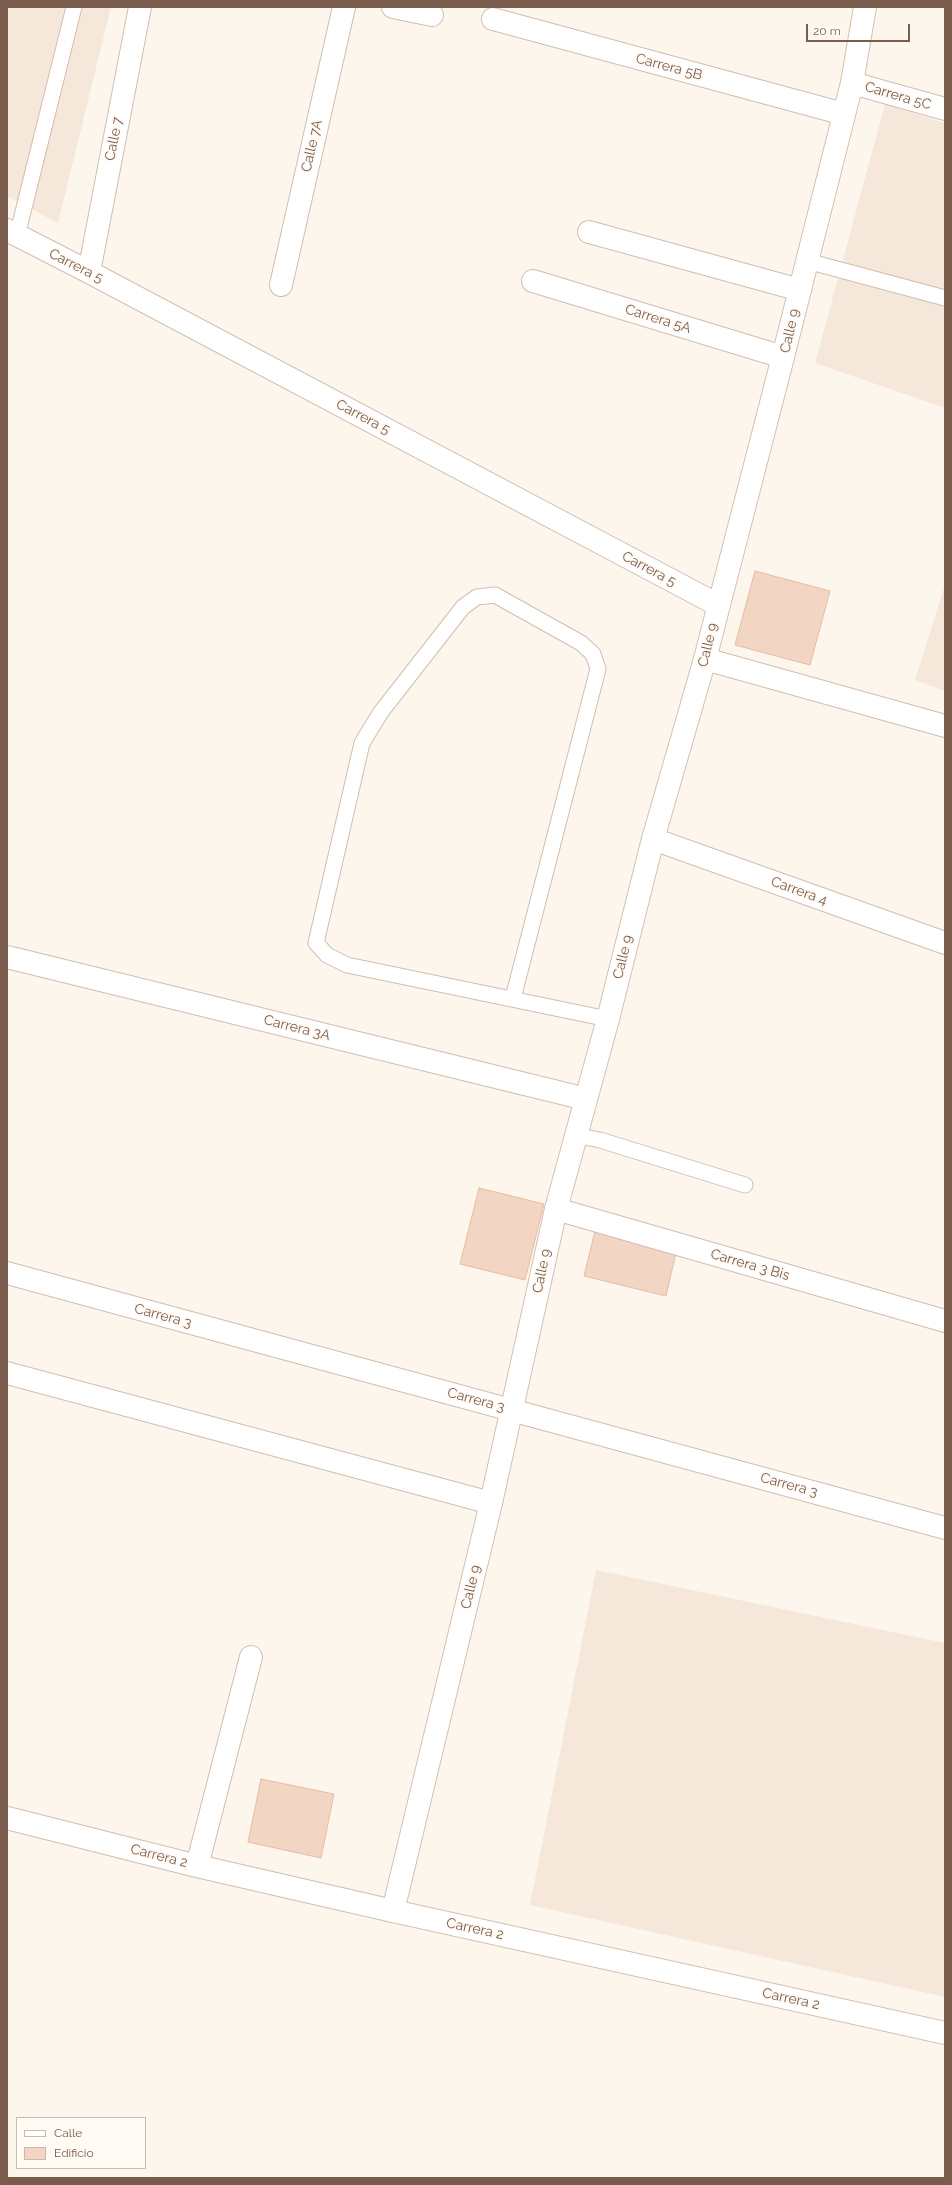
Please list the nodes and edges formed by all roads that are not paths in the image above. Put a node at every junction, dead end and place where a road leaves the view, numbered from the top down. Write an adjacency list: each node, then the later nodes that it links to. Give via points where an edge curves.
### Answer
1 (74, 7): 12 (lane)
2 (140, 7): 14 (street, Calle 7)
3 (344, 7): 16 (street, Calle 7A)
4 (393, 7): 6 (street)
5 (865, 7): 8 (street, Calle 9)
6 (432, 15)
7 (493, 19): 10 (street, Carrera 5B)
8 (852, 82): 9 (street, Carrera 5C); 10 (street, Calle 9)
9 (945, 109)
10 (844, 114): 13 (street, Calle 9)
11 (589, 232): 17 (street)
12 (12, 233): 14 (street, Carrera 5)
13 (807, 262): 17 (street, Calle 9); 18 (lane)
14 (89, 272): 20 (street, Carrera 5)
15 (533, 281): 19 (street, Carrera 5A)
16 (281, 285)
17 (800, 290): 19 (street, Calle 9)
18 (945, 298)
19 (784, 357): 20 (street, Calle 9)
20 (718, 605): 21 (street, Calle 9)
21 (705, 659): 22 (street); 23 (street, Calle 9)
22 (945, 726)
23 (653, 839): 24 (street, Carrera 4); 27 (street, Calle 9)
24 (945, 943)
25 (7, 957): 28 (street, Carrera 3A)
26 (513, 998): 26 (lane, via 347,965 327,955 316,943 362,743 381,712 463,607 477,597 495,595 581,643 593,654 598,669); 27 (lane)
27 (608, 1019): 28 (street, Calle 9)
28 (586, 1099): 29 (street, Calle 9)
29 (574, 1135): 30 (lane, via 600,1140); 31 (street, Calle 9)
30 (745, 1185)
31 (556, 1208): 33 (street, Carrera 3 Bis); 35 (street, Calle 9)
32 (7, 1274): 35 (street, Carrera 3)
33 (945, 1321)
34 (7, 1373): 36 (street)
35 (511, 1410): 36 (street, Calle 9); 37 (street, Carrera 3)
36 (491, 1503): 41 (street, Calle 9)
37 (945, 1528)
38 (251, 1657): 40 (street)
39 (7, 1818): 40 (street, Carrera 2)
40 (197, 1866): 41 (street, Carrera 2)
41 (392, 1911): 42 (street, Carrera 2)
42 (945, 2033)

